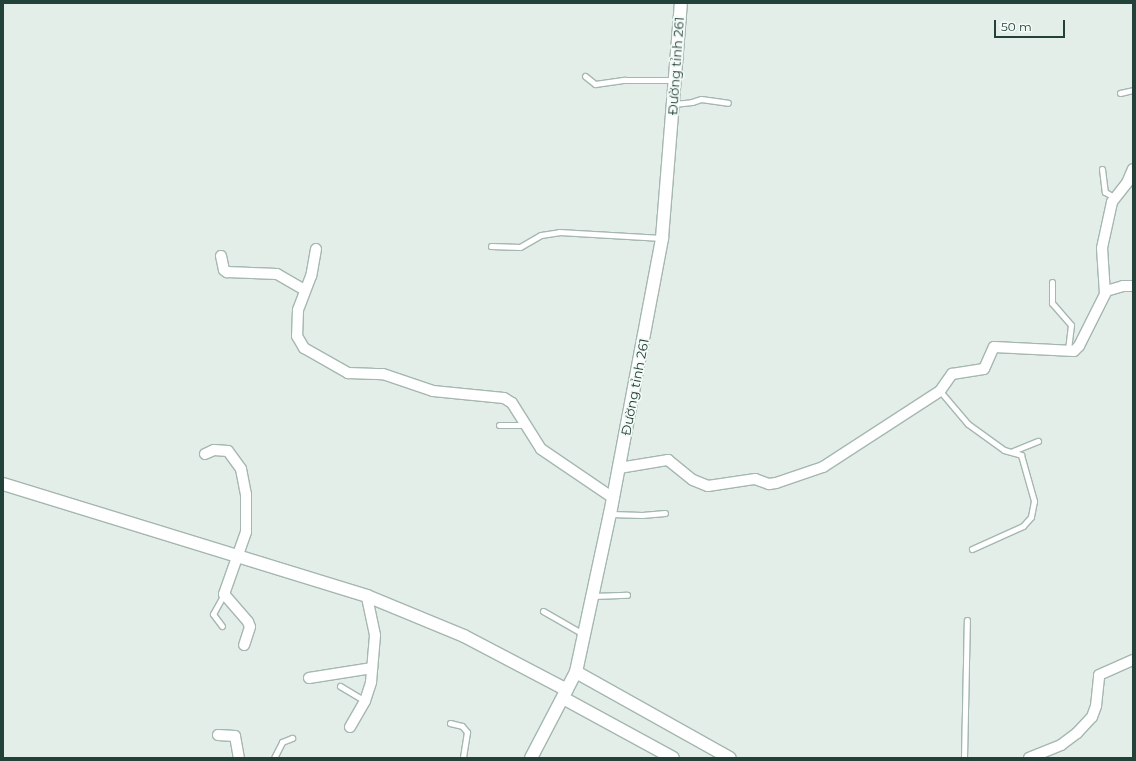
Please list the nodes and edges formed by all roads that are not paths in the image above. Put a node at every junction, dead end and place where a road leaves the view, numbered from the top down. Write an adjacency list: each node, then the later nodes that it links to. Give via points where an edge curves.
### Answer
1 (681, 3): 3 (main road, Đường tỉnh 261)
2 (586, 76): 3 (lane, via 595,84 625,80)
3 (675, 80): 7 (main road, Đường tỉnh 261)
4 (1133, 90): 5 (lane)
5 (1120, 93)
6 (728, 103): 7 (lane, via 701,99)
7 (674, 104): 11 (main road, Đường tỉnh 261)
8 (1102, 169): 10 (lane, via 1105,192)
9 (1133, 169): 10 (street, via 1128,183)
10 (1114, 197): 18 (street, via 1102,248)
11 (662, 238): 12 (lane, via 559,232 541,235 520,247); 26 (main road, Đường tỉnh 261)
12 (491, 246)
13 (316, 249): 17 (street, via 311,276)
14 (221, 256): 17 (street, via 224,270 227,272 277,274)
15 (1052, 282): 19 (lane, via 1052,303 1071,325)
16 (1133, 286): 18 (street)
17 (305, 290): 22 (street, via 298,310 297,336 304,348 348,373 383,374 433,391 504,398 512,403)
18 (1106, 291): 19 (street, via 1079,346)
19 (1068, 352): 20 (street, via 998,345 991,351 984,369 952,374)
20 (940, 391): 24 (lane, via 968,424 996,445); 26 (street, via 823,466 776,483 755,479 708,486 693,480 668,460)
21 (499, 425): 22 (lane)
22 (525, 425): 28 (street, via 542,448)
23 (1038, 441): 24 (lane)
24 (1013, 451): 31 (lane, via 1022,456 1034,501 1031,517 1016,531)
25 (205, 454): 32 (street, via 214,450 228,451 241,469 246,494 246,532)
26 (619, 468): 28 (main road, Đường tỉnh 261)
27 (3, 484): 32 (main road)
28 (613, 498): 30 (main road, Đường tỉnh 261)
29 (665, 513): 30 (lane)
30 (610, 514): 35 (main road, Đường tỉnh 261)
31 (972, 549)
32 (239, 557): 33 (street); 34 (main road)
33 (224, 594): 39 (lane, via 213,614); 41 (street, via 248,622 250,627)
34 (367, 596): 43 (street, via 375,635); 47 (main road, via 470,639)
35 (592, 596): 36 (lane); 40 (main road, Đường tỉnh 261)
36 (627, 596)
37 (543, 612): 40 (lane)
38 (968, 620): 59 (lane)
39 (222, 626)
40 (584, 634): 44 (main road, Đường tỉnh 261)
41 (244, 644)
42 (1133, 660): 60 (street, via 1099,675 1094,712 1078,733 1061,745)
43 (372, 668): 45 (street); 48 (street)
44 (576, 672): 47 (main road, Đường tỉnh 261); 58 (main road)
45 (309, 678)
46 (340, 686): 48 (lane)
47 (565, 694): 56 (main road, Đường tỉnh 261); 57 (main road)
48 (365, 701): 50 (street)
49 (450, 723): 55 (lane, via 462,726 467,732)
50 (350, 727)
51 (218, 734): 53 (street, via 235,736)
52 (292, 738): 54 (lane, via 282,742)
53 (239, 758)
54 (274, 758)
55 (463, 758)
56 (531, 758)
57 (673, 758)
58 (730, 758)
59 (964, 758)
60 (1028, 758)

